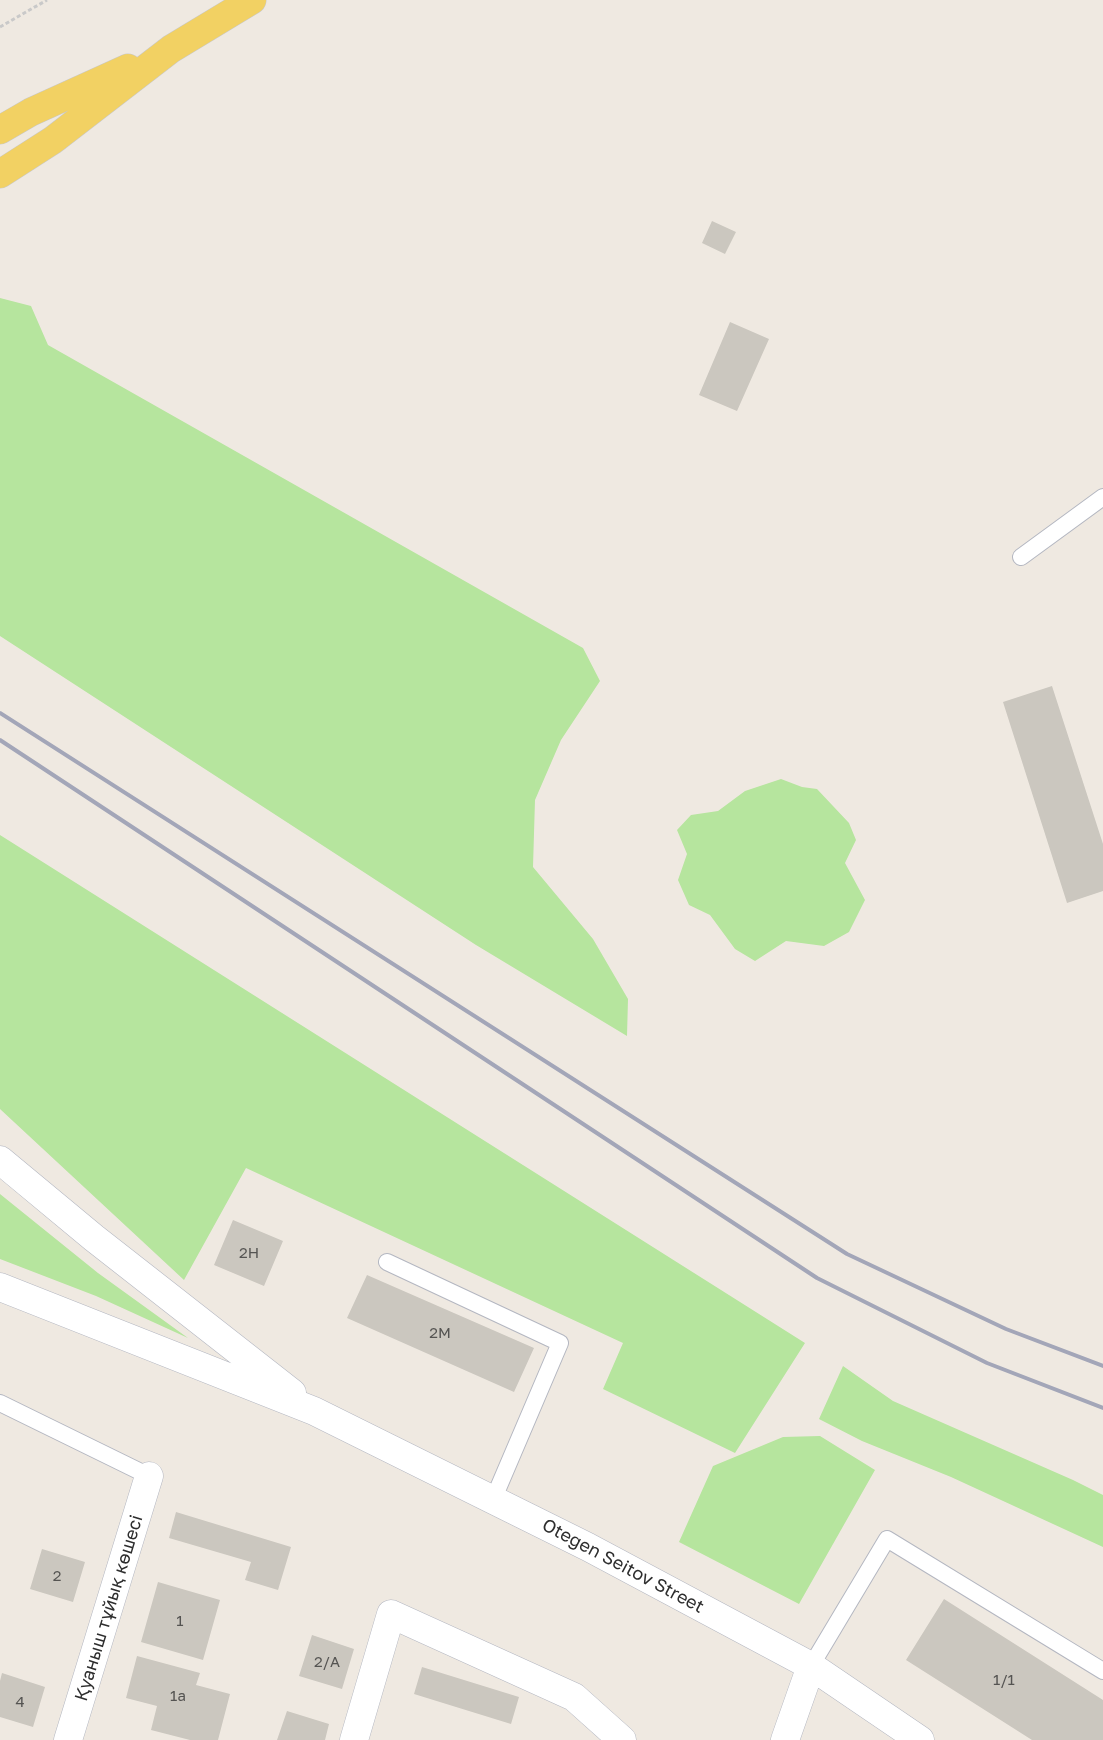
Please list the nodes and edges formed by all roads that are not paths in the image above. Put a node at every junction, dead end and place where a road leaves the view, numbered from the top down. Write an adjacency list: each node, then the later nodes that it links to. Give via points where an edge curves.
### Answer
1 (252, 0): 2 (main road)
2 (171, 49): 3 (main road, via 31,112); 4 (main road, via 53,140)
3 (0, 130)
4 (0, 174)
5 (1103, 497): 6 (lane)
6 (1021, 557)
7 (0, 1160): 11 (main road)
8 (387, 1262): 13 (lane, via 560,1343)
9 (0, 1287): 11 (main road)
10 (0, 1403): 12 (lane)
11 (314, 1411): 13 (main road, Otegen Seitov Street)
12 (149, 1476): 16 (main road, Қуаныш тұйық көшесі)
13 (493, 1500): 14 (main road, Otegen Seitov Street)
14 (811, 1666): 15 (lane, via 887,1539); 19 (main road); 20 (main road, Otegen Seitov Street)
15 (1103, 1671)
16 (68, 1740)
17 (354, 1740): 18 (main road, via 391,1614 574,1698)
18 (622, 1740)
19 (784, 1740)
20 (920, 1740)

